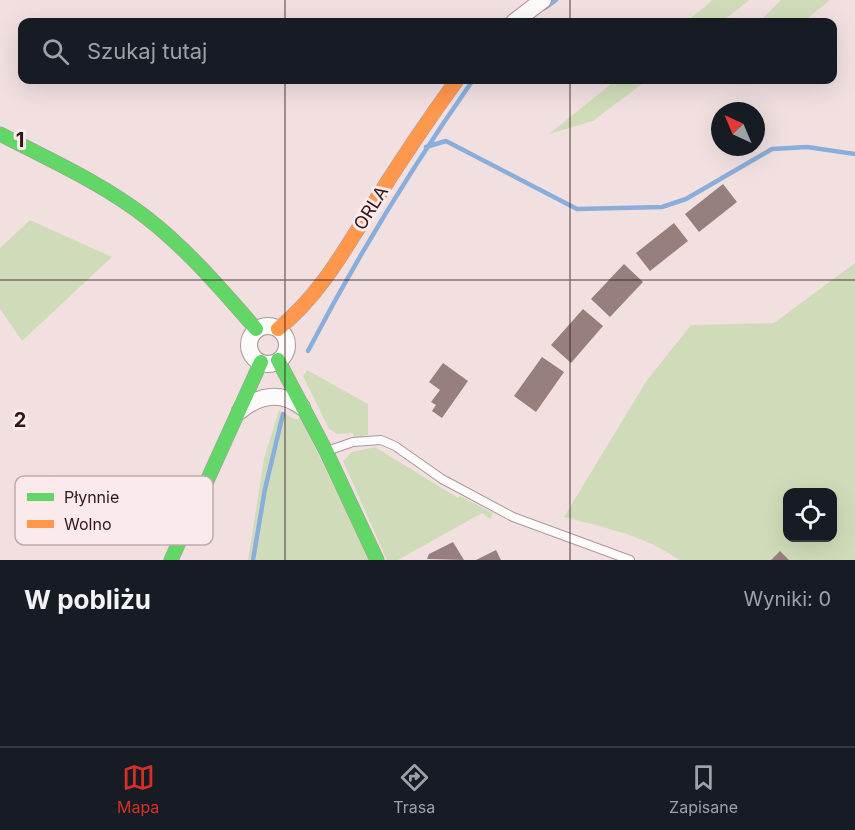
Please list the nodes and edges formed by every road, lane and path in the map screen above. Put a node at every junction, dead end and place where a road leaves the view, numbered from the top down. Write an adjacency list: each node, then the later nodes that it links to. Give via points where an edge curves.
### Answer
1 (543, 0): 2 (street)
2 (519, 18)
3 (454, 84): 6 (street, ORLA, via 407,151 329,278 299,315)
4 (0, 134): 5 (street, via 104,190 145,217 178,244)
5 (256, 329): 6 (street); 7 (street, via 250,349)
6 (278, 329): 7 (street, via 286,346)
7 (269, 361): 8 (street); 9 (street)
8 (305, 409): 9 (street, via 278,396 267,396 254,399); 10 (street)
9 (237, 413): 11 (street)
10 (326, 451): 14 (street); 15 (lane, via 353,442 381,440 513,516)
11 (209, 476)
12 (178, 545): 13 (street)
13 (171, 560)
14 (377, 560)
15 (630, 560)

